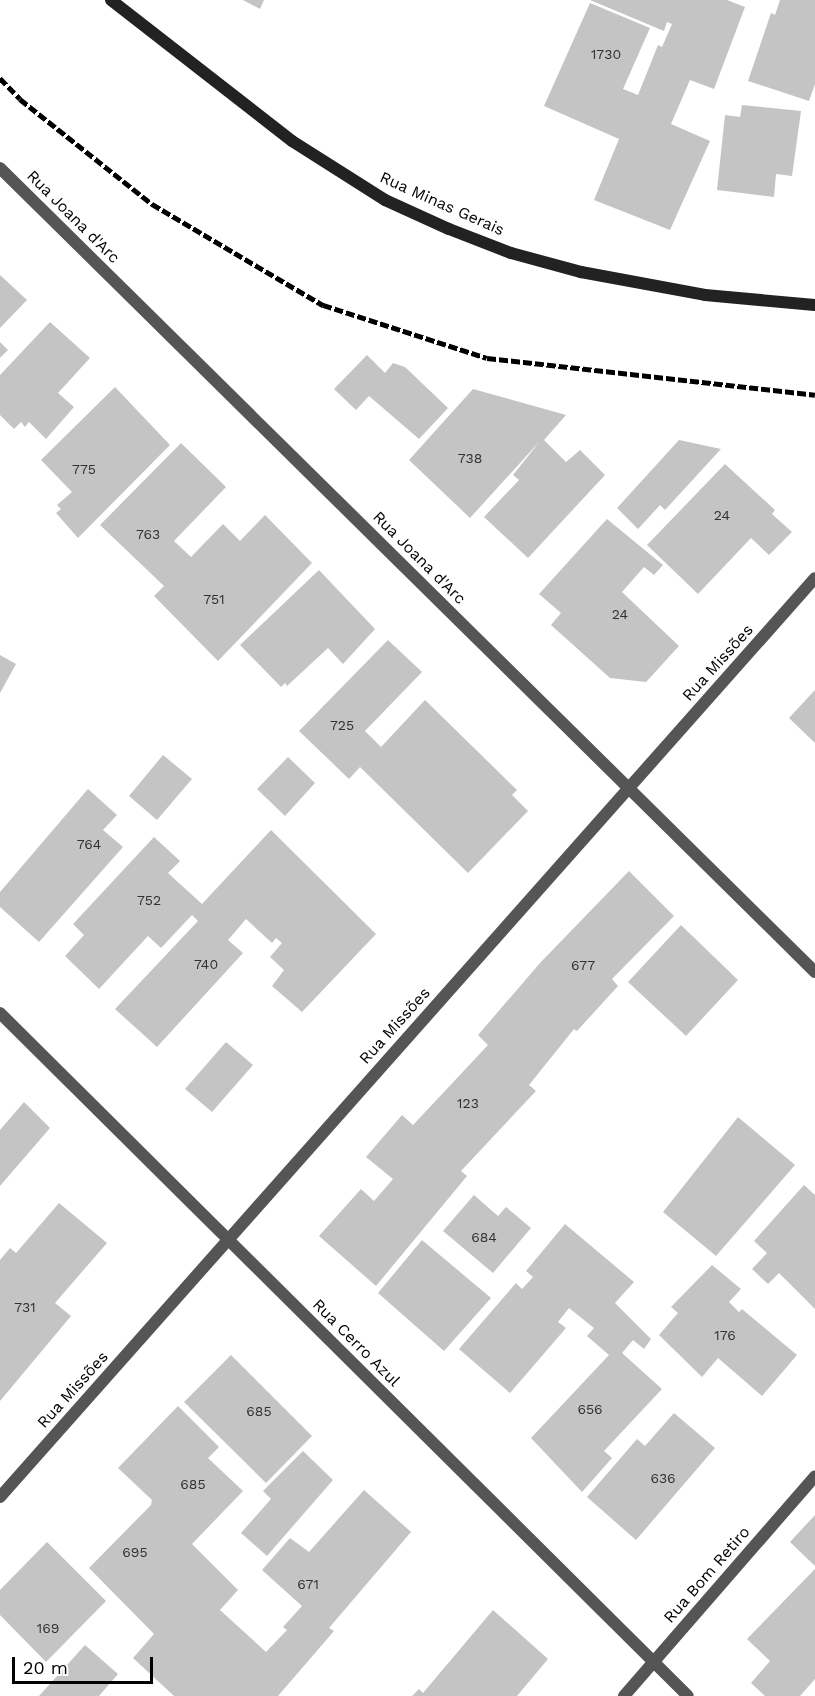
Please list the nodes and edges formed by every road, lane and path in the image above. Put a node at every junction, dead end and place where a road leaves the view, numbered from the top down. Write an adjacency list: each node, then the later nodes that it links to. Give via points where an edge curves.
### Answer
1 (111, 0): 3 (main road, Rua Minas Gerais, via 292,141 385,200 449,229 511,253 581,272 705,295)
2 (0, 168): 5 (street, Rua Joana d'Arc)
3 (815, 305)
4 (815, 578): 5 (street, Rua Missões)
5 (628, 789): 6 (street, Rua Joana d'Arc); 8 (street, Rua Missões)
6 (815, 972)
7 (0, 1013): 8 (street, Rua Cerro Azul)
8 (228, 1240): 10 (street, Rua Missões); 11 (street, Rua Cerro Azul)
9 (815, 1476): 11 (street, Rua Bom Retiro)
10 (0, 1497)
11 (654, 1662): 12 (street, Rua Bom Retiro); 13 (street, Rua Cerro Azul)
12 (624, 1696)
13 (688, 1696)

